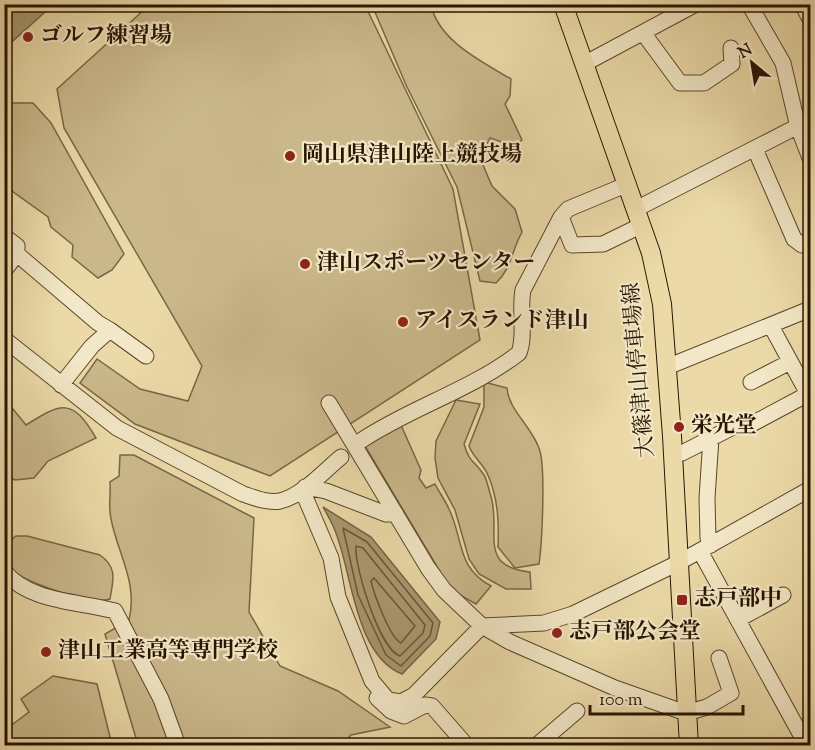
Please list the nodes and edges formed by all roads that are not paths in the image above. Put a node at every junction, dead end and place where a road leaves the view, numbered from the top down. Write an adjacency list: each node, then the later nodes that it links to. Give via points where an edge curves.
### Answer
1 (563, 4): 8 (main road, 大篠津山停車場線)
2 (696, 4): 6 (street)
3 (749, 4): 9 (street, via 783,63)
4 (802, 4): 5 (street)
5 (810, 19)
6 (644, 34): 7 (street, via 680,83 704,83 732,64); 8 (street)
7 (731, 48)
8 (584, 64): 12 (main road, 大篠津山停車場線)
9 (805, 123): 10 (street); 11 (street)
10 (755, 148): 14 (street); 16 (street, via 794,239 802,245)
11 (810, 158)
12 (628, 184): 13 (street, via 568,209); 14 (main road, 大篠津山停車場線)
13 (561, 217): 14 (street, via 572,245 603,244); 30 (street, via 524,290 519,353 446,398 410,412)
14 (639, 217): 25 (main road, 大篠津山停車場線, via 662,304)
15 (4, 236): 17 (street, via 17,246)
16 (810, 243)
17 (17, 254): 18 (street); 21 (street)
18 (4, 271)
19 (810, 309): 20 (street)
20 (771, 326): 24 (street); 25 (street)
21 (110, 330): 23 (street); 27 (street)
22 (4, 339): 27 (street)
23 (146, 356)
24 (790, 362): 26 (street); 29 (street, via 808,394 750,425 733,427)
25 (667, 367): 31 (main road, 大篠津山停車場線)
26 (752, 382)
27 (61, 385): 33 (street, via 117,428 243,495 281,501)
28 (329, 403): 35 (street)
29 (711, 438): 31 (street); 36 (street)
30 (362, 440)
31 (673, 455): 37 (main road, 大篠津山停車場線)
32 (341, 457): 33 (street)
33 (305, 487): 35 (street, via 326,490 386,514); 43 (street, via 306,499 331,558 338,597)
34 (810, 489): 36 (street)
35 (396, 514): 41 (street, via 444,590)
36 (706, 548): 37 (street); 40 (street)
37 (678, 563): 41 (street, via 573,614 544,623); 45 (main road, 大篠津山停車場線)
38 (4, 572): 46 (street, via 26,589 49,598 115,611 161,699)
39 (783, 595): 40 (street)
40 (739, 619): 50 (street)
41 (482, 626): 43 (street, via 414,695 401,702 388,700); 45 (street, via 615,688)
42 (719, 658): 45 (street, via 731,693 707,707)
43 (372, 681): 47 (street, via 373,692 391,711 404,716 425,705 432,706)
44 (577, 711): 48 (street)
45 (686, 713): 49 (main road, 大篠津山停車場線)
46 (178, 746)
47 (467, 746)
48 (536, 746)
49 (689, 746)
50 (807, 746)

